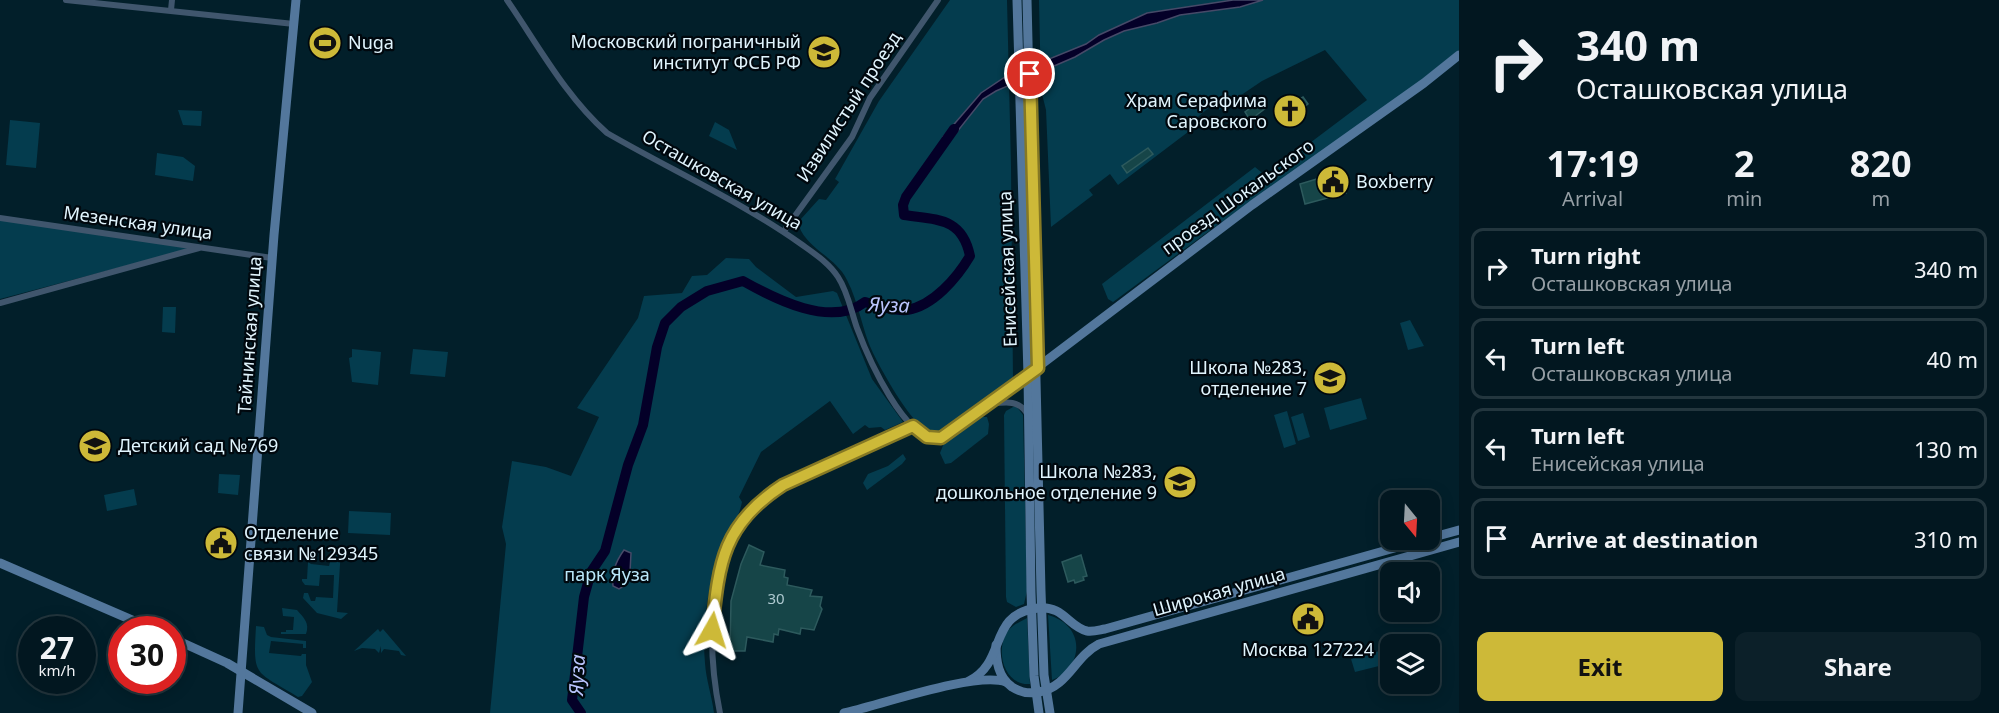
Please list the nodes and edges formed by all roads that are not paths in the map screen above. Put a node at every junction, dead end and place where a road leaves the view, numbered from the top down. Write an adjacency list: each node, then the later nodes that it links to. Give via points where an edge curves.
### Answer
1 (66, 0): 8 (street)
2 (172, 0): 8 (street)
3 (296, 0): 9 (main road, Тайнинская улица)
4 (507, 0): 12 (street, Осташковская улица, via 579,103 607,133)
5 (938, 0): 12 (street, Извилистый проезд, via 870,98 852,136)
6 (1017, 0): 17 (main road, Енисейская улица)
7 (1027, 0): 16 (main road, Енисейская улица)
8 (171, 10): 9 (street)
9 (294, 24): 14 (main road, Тайнинская улица)
10 (1459, 55): 16 (main road, проезд Шокальского)
11 (0, 218): 13 (street, Мезенская улица)
12 (784, 231): 21 (street, Осташковская улица, via 831,268 846,293 878,377)
13 (203, 247): 14 (street, Мезенская улица); 15 (street)
14 (272, 258): 38 (main road, Тайнинская улица)
15 (0, 303)
16 (1038, 368): 17 (main road); 18 (main road, Енисейская улица)
17 (1028, 375): 18 (street); 19 (street); 20 (main road, Енисейская улица)
18 (1038, 382): 23 (main road, Енисейская улица)
19 (989, 404): 20 (street, via 1014,402); 21 (street, via 941,438 927,437)
20 (1028, 415): 22 (main road, Енисейская улица)
21 (913, 426): 45 (street, via 783,485 741,520 720,568 713,620 713,666)
22 (1028, 456): 23 (main road, via 1034,450); 33 (main road, Енисейская улица)
23 (1039, 456): 32 (main road, Енисейская улица)
24 (1459, 530): 25 (main road)
25 (1440, 535)
26 (1459, 542): 30 (main road, Широкая улица)
27 (1387, 550): 28 (main road, Широкая улица)
28 (1348, 561): 30 (main road, via 1355,565); 31 (main road, Широкая улица)
29 (0, 563): 35 (main road)
30 (1351, 572): 34 (main road, Широкая улица)
31 (1197, 603): 32 (main road, Широкая улица, via 1093,631 1084,630 1054,610); 34 (street, via 1193,610)
32 (1042, 608): 33 (main road, Широкая улица); 41 (main road)
33 (1032, 609): 37 (main road, Широкая улица, via 1003,628); 42 (main road)
34 (1200, 615): 41 (main road, Широкая улица, via 1099,644 1084,654 1063,681)
35 (123, 616)
36 (186, 645): 38 (main road)
37 (996, 645): 39 (main road, Широкая улица, via 987,669); 40 (main road, via 998,665)
38 (242, 672): 43 (main road, Тайнинская улица); 44 (main road)
39 (969, 681): 40 (main road); 46 (main road)
40 (1006, 682): 42 (main road, via 1014,689)
41 (1046, 690): 42 (main road, Широкая улица); 48 (main road)
42 (1035, 693): 47 (main road)
43 (238, 713)
44 (312, 713)
45 (720, 713)
46 (844, 713)
47 (1039, 713)
48 (1050, 713)

